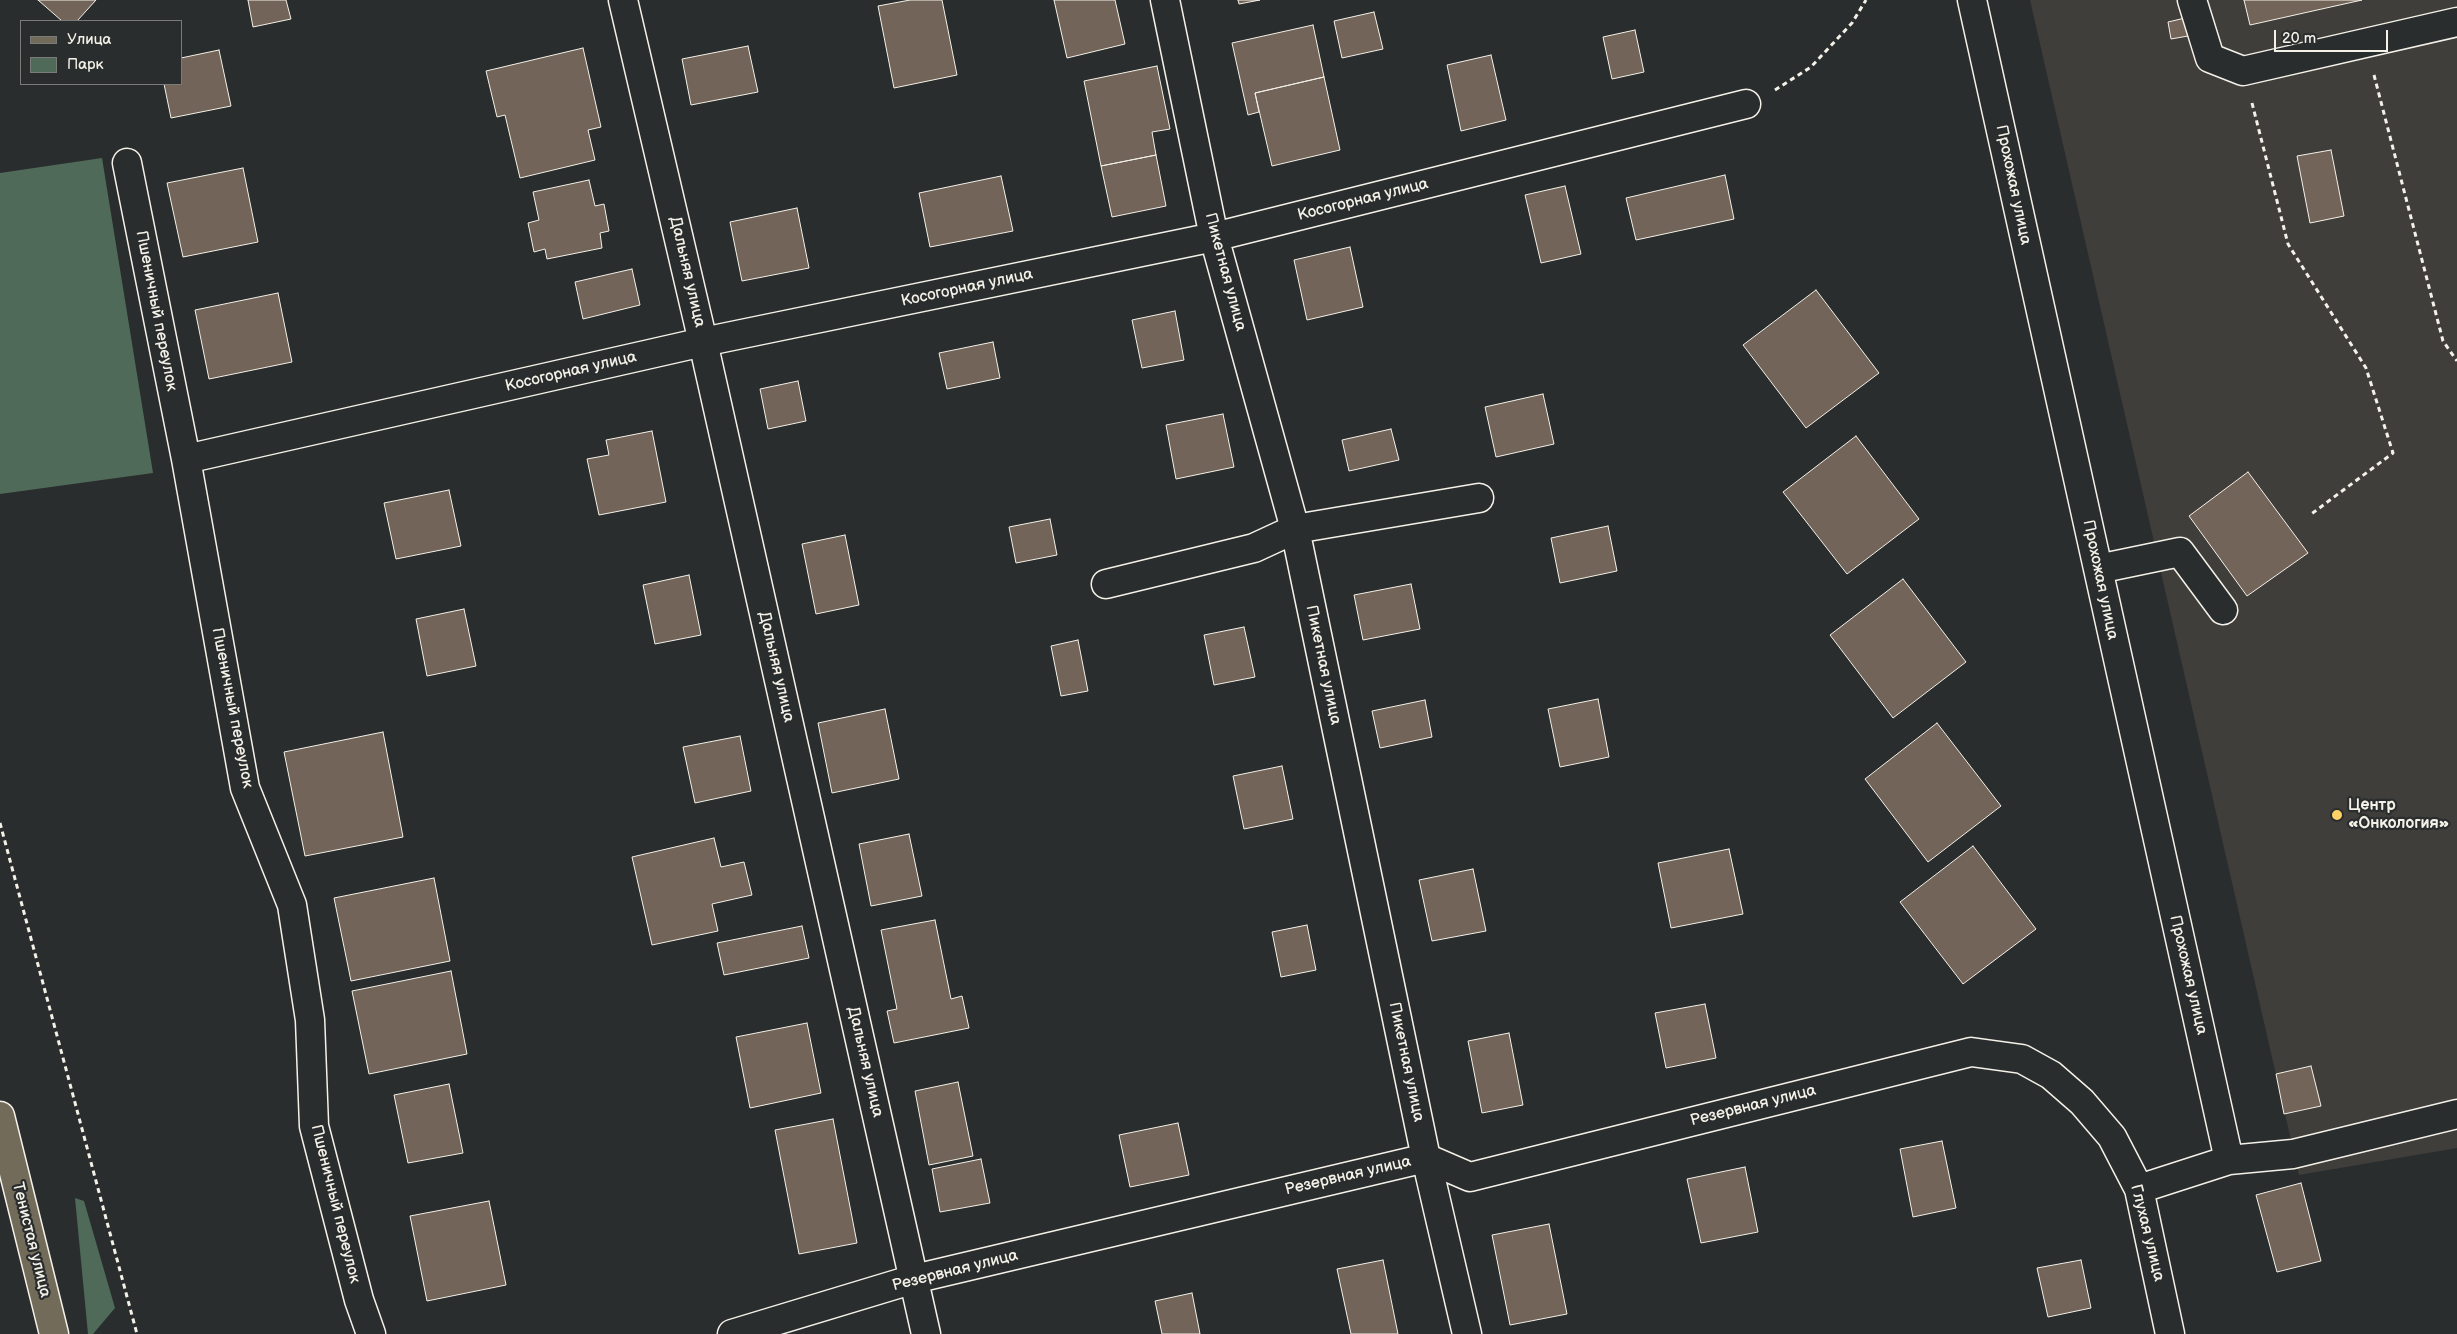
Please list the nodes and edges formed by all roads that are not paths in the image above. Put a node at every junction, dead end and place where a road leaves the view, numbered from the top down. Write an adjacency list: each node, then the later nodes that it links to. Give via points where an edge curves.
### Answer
1 (623, 0): 9 (street, Дальняя улица)
2 (1165, 0): 8 (street, Пикетная улица)
3 (1972, 0): 13 (street, Прохожая улица)
4 (2192, 0): 5 (street, via 2210,58 2244,71)
5 (2457, 22)
6 (1746, 104): 8 (street, Косогорная улица)
7 (127, 164): 10 (street, Пшеничный переулок)
8 (1214, 237): 9 (street, Косогорная улица); 12 (street, Пикетная улица)
9 (703, 342): 10 (street, Косогорная улица); 22 (street, Дальняя улица)
10 (186, 459): 24 (street, Пшеничный переулок, via 245,788 292,905 310,1020 314,1126)
11 (1479, 498): 12 (street)
12 (1295, 529): 14 (street, via 1254,548); 19 (street, Пикетная улица)
13 (2098, 569): 15 (street, via 2180,552); 20 (street, Прохожая улица)
14 (1106, 584)
15 (2222, 610)
16 (2022, 1058): 19 (street, Резервная улица, via 1971,1052 1470,1177); 21 (street, Глухая улица, via 2051,1075 2082,1102 2112,1137)
17 (2457, 1114): 20 (street, via 2293,1154)
18 (0, 1116): 23 (main road, Тенистая улица)
19 (1426, 1158): 22 (street, Резервная улица); 27 (street, Пикетная улица)
20 (2229, 1160): 21 (street)
21 (2139, 1189): 28 (street, Глухая улица)
22 (914, 1279): 25 (street, Резервная улица); 26 (street, Дальняя улица)
23 (54, 1334)
24 (370, 1334)
25 (732, 1334)
26 (926, 1334)
27 (1467, 1334)
28 (2170, 1334)

